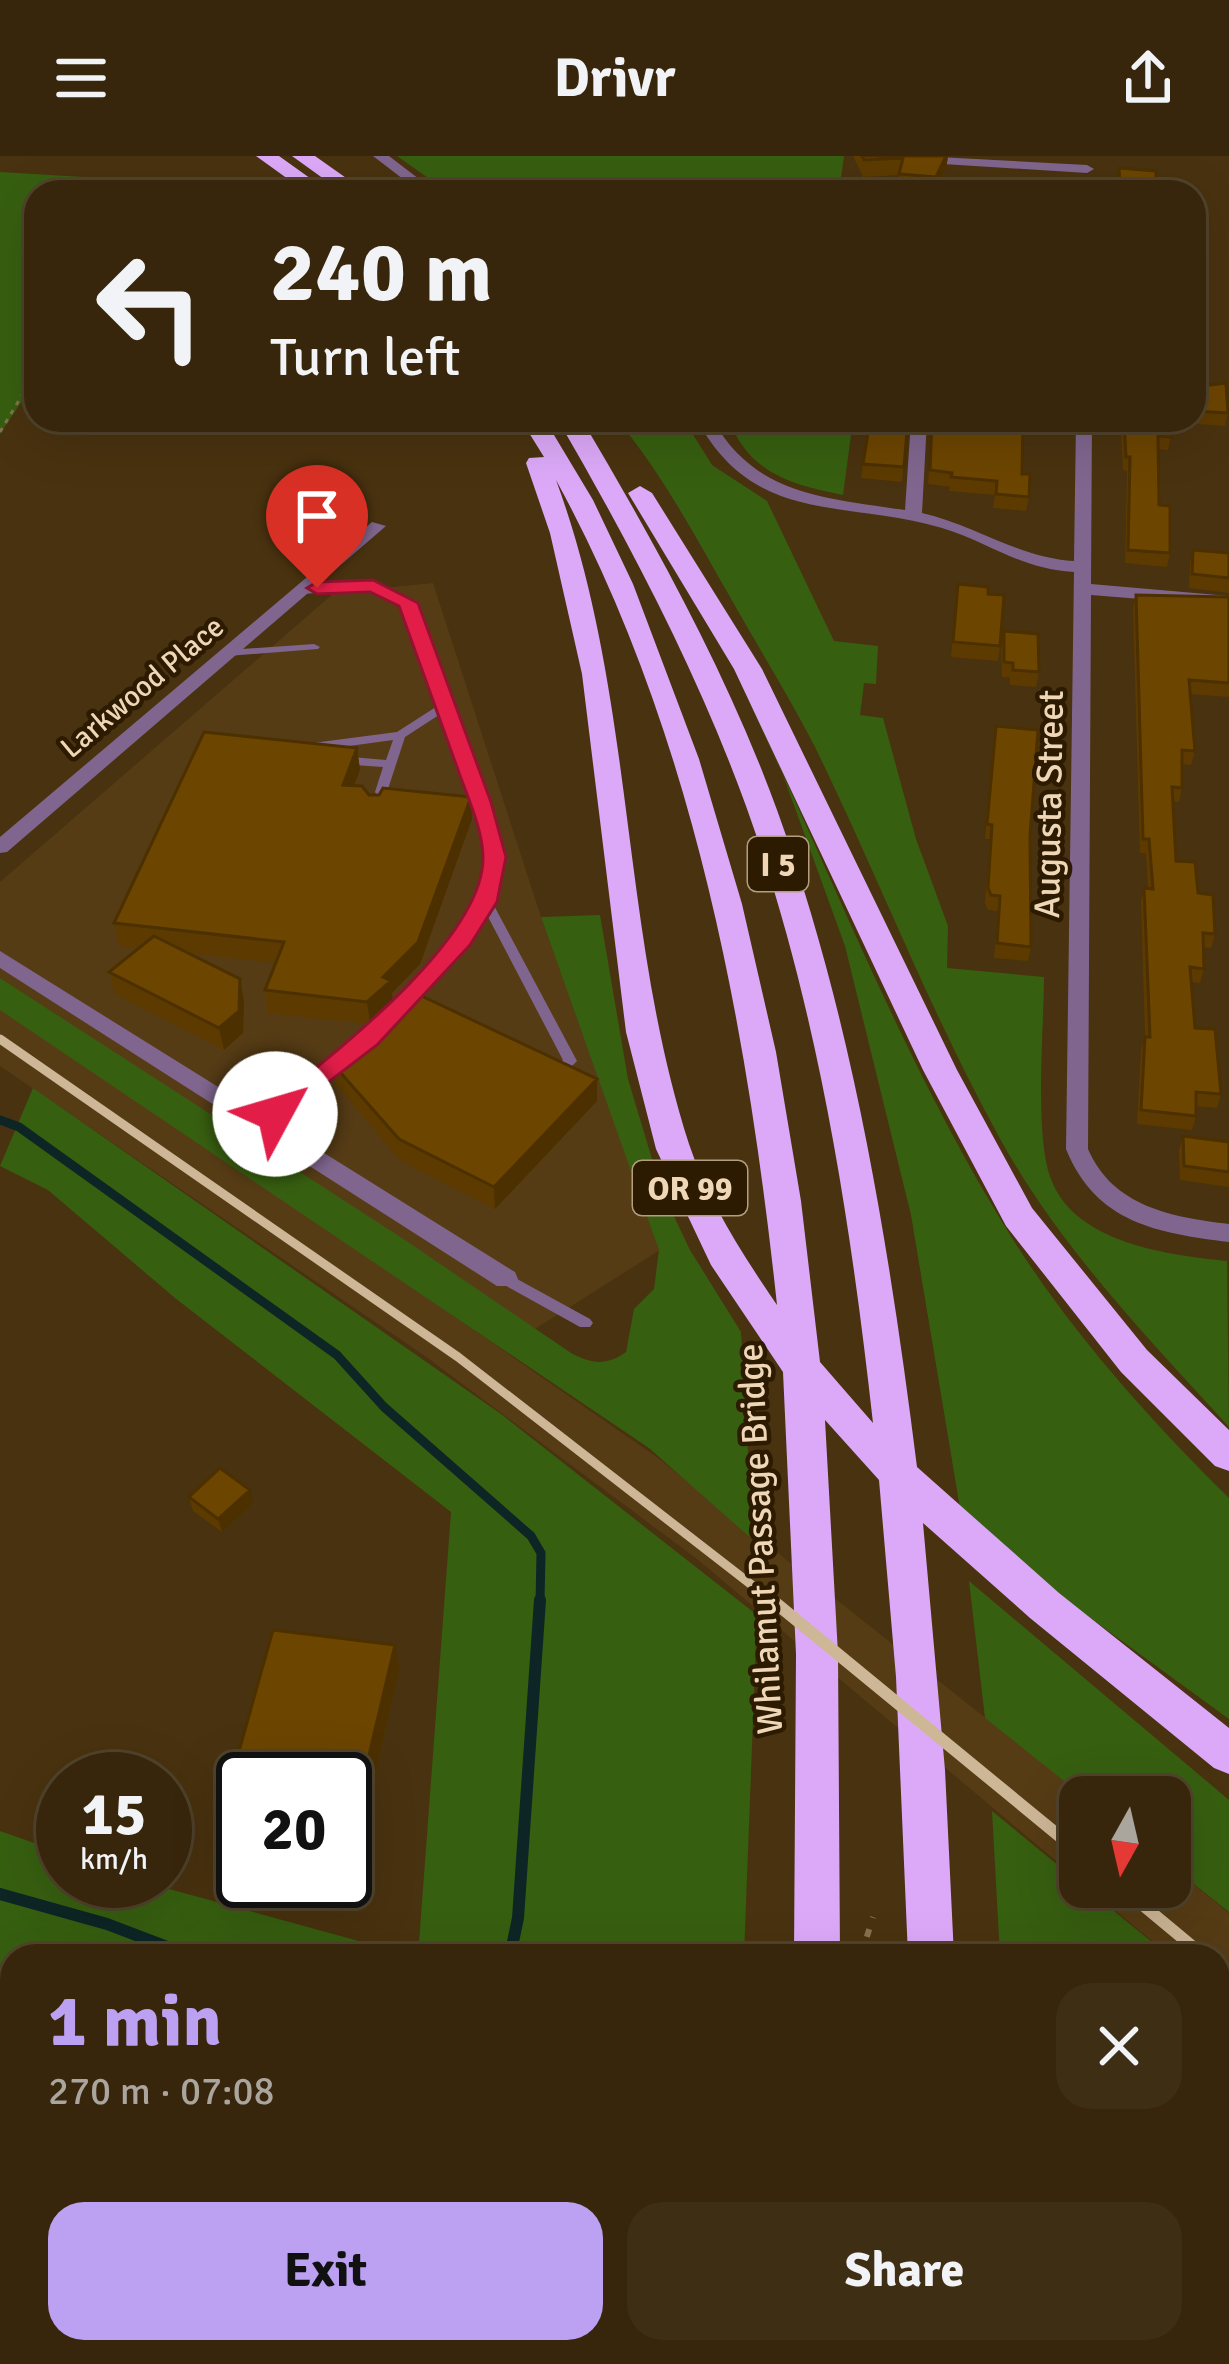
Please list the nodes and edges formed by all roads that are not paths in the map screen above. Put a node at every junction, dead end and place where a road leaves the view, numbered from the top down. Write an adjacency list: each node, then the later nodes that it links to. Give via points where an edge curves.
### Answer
1 (266, 156): 6 (highway)
2 (302, 156): 7 (highway)
3 (380, 156): 8 (street)
4 (943, 160): 5 (street)
5 (1087, 163)
6 (301, 180)
7 (338, 180)
8 (413, 180)
9 (527, 432): 44 (highway, OR 99, via 567,541 608,726 643,1038 680,1168 713,1233 808,1377 872,1451 958,1533)
10 (540, 432): 45 (highway, Whilamut Passage Bridge / I 5, via 586,512 658,676 735,928 771,1118 808,1459 818,1659)
11 (580, 432): 46 (highway, I 5, via 706,671 762,811 842,1105 884,1344 911,1579)
12 (587, 432): 43 (highway, via 615,456 748,669 1019,1217 1134,1361)
13 (712, 432): 16 (street, via 765,483)
14 (918, 432): 16 (street)
15 (1084, 432): 18 (street, Augusta Street)
16 (913, 515): 18 (street)
17 (378, 526): 19 (street, Larkwood Place)
18 (1085, 578): 20 (street); 40 (street, Augusta Street, via 1080,1161 1095,1184 1156,1221)
19 (302, 590): 22 (street, Larkwood Place); 23 (lane, via 354,584 400,595 415,613)
20 (1229, 601)
21 (314, 647): 22 (lane)
22 (228, 653): 31 (street, Larkwood Place)
23 (447, 704): 24 (lane); 29 (lane)
24 (400, 735): 25 (lane); 25 (lane, via 307,745 301,757)
25 (391, 764): 26 (lane)
26 (381, 792): 27 (lane); 30 (lane)
27 (401, 794)
28 (460, 800): 29 (lane)
29 (480, 802): 32 (lane, via 494,857)
30 (375, 810)
31 (0, 847)
32 (486, 902): 34 (lane); 38 (lane, via 570,1061 556,1074)
33 (0, 958): 39 (street)
34 (409, 1000): 35 (lane); 36 (lane)
35 (430, 1010)
36 (386, 1022)
37 (369, 1039): 39 (lane)
38 (536, 1063)
39 (263, 1124): 41 (street)
40 (1229, 1233)
41 (506, 1279): 42 (lane)
42 (585, 1323)
43 (1229, 1455)
44 (1229, 1754)
45 (817, 1944)
46 (930, 1944)

